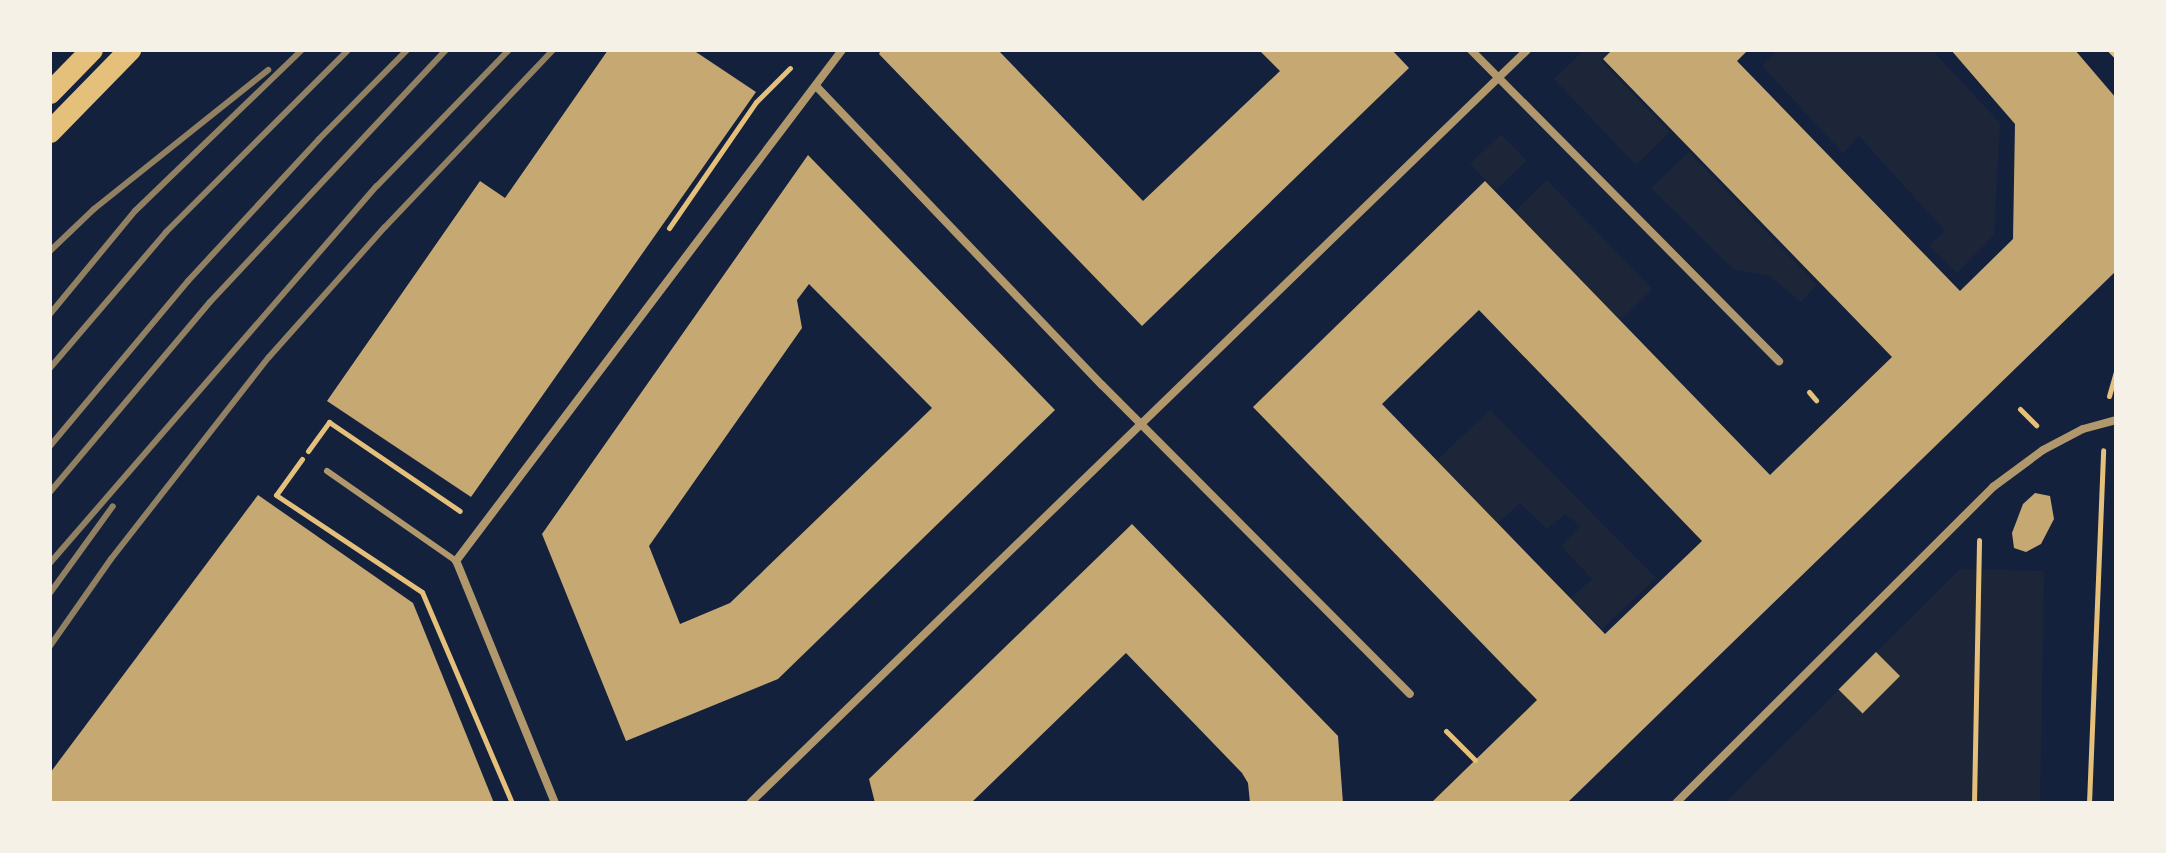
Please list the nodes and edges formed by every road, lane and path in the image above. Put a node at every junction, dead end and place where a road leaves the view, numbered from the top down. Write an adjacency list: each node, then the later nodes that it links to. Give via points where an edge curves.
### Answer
1 (92, 50): 10 (highway)
2 (130, 50): 11 (highway)
3 (842, 50): 9 (street)
4 (1471, 50): 8 (street)
5 (1527, 50): 8 (street)
6 (2110, 50): 7 (path)
7 (2116, 56)
8 (1499, 78): 12 (street); 17 (street)
9 (816, 86): 17 (street); 21 (street)
10 (50, 93)
11 (50, 132)
12 (1779, 361)
13 (1809, 392): 14 (path)
14 (1816, 400)
15 (2116, 420): 16 (street)
16 (2105, 422): 28 (street, via 2043,450 1993,487); 30 (path)
17 (1142, 424): 22 (street); 27 (street)
18 (327, 471): 21 (lane)
19 (469, 517): 25 (path, via 329,422 276,495 422,592)
20 (1979, 526): 29 (path)
21 (456, 561): 26 (street)
22 (1410, 694)
23 (1446, 731): 24 (path)
24 (1475, 760)
25 (512, 803)
26 (555, 803)
27 (750, 803)
28 (1676, 803)
29 (1974, 803)
30 (2089, 803)

